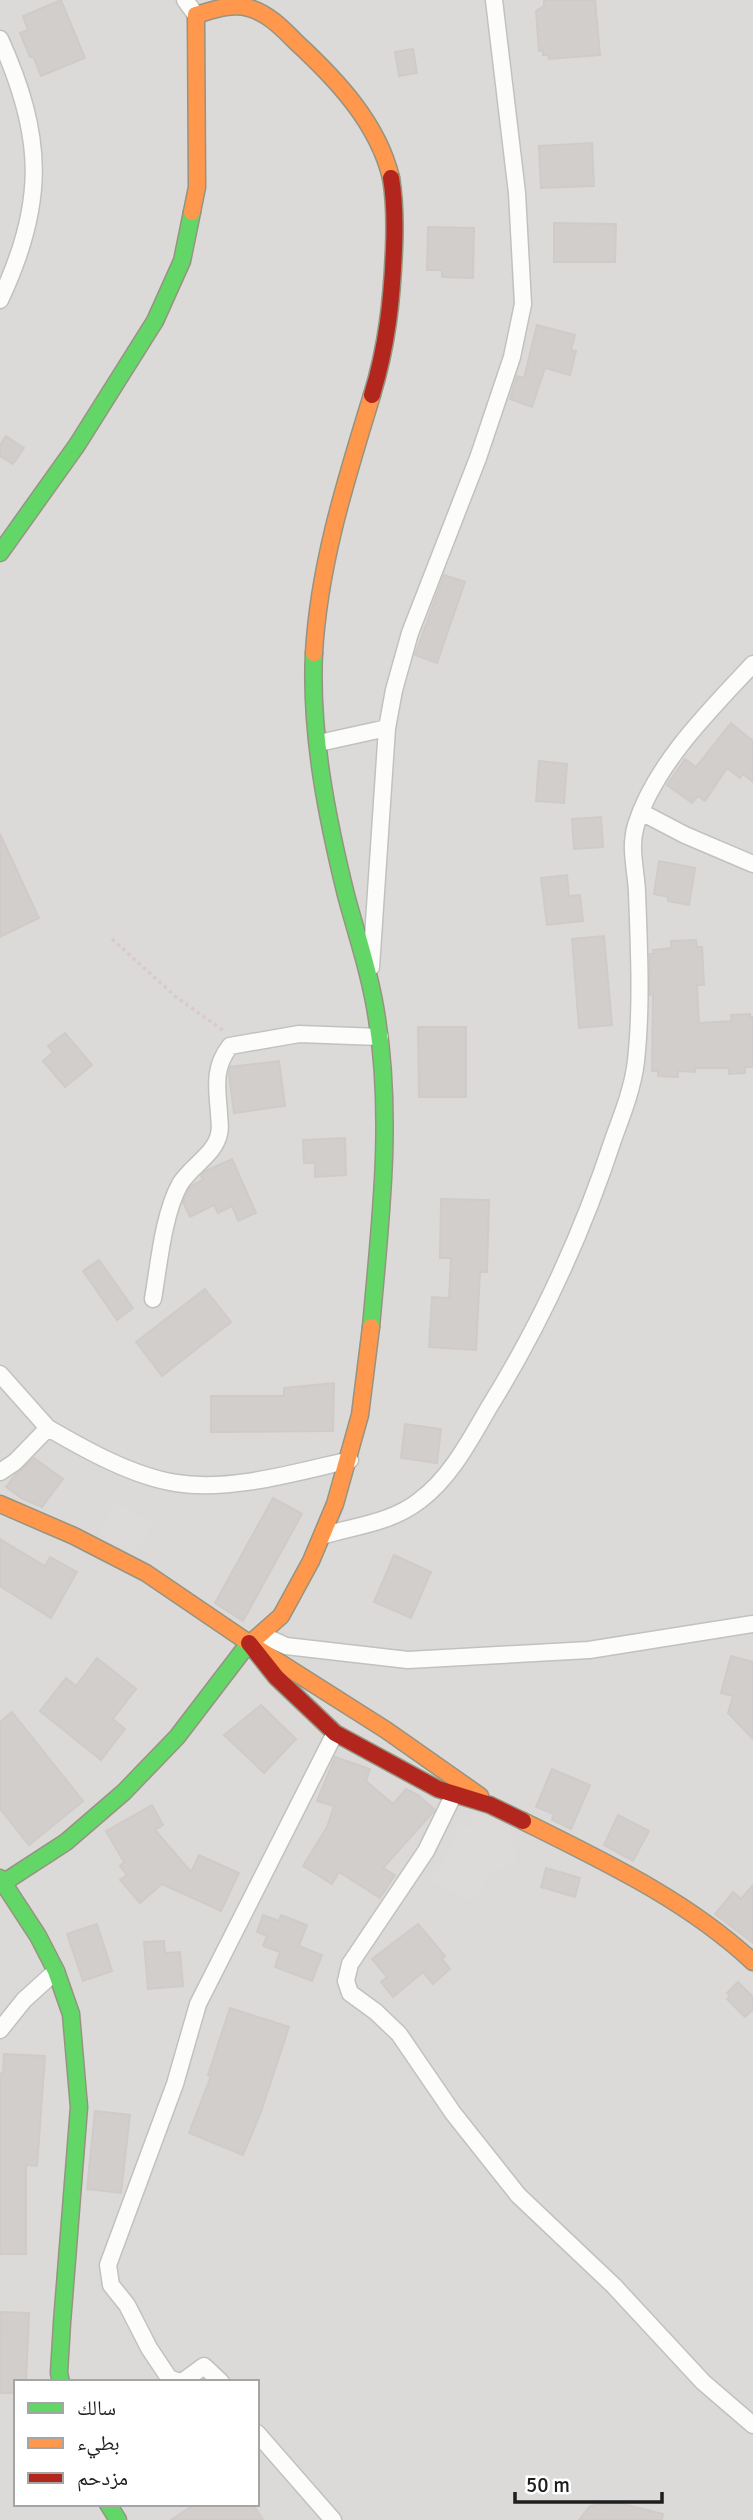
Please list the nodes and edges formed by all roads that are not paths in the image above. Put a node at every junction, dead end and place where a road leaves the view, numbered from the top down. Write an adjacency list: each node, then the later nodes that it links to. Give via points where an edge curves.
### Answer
1 (185, 0): 3 (street)
2 (494, 0): 8 (street, via 517,193 523,304 512,357 478,458 410,634)
3 (197, 15): 6 (street, via 197,187 182,261 155,321 77,445); 9 (street, via 220,0 254,3 283,29 356,107 383,153 395,198 385,348 347,475 319,597 314,657)
4 (0, 39): 5 (street, via 18,79 34,147 34,199)
5 (0, 300)
6 (0, 553)
7 (753, 664): 10 (street, via 659,773)
8 (387, 728): 9 (street); 12 (street)
9 (319, 743): 12 (street, via 341,872)
10 (641, 812): 11 (street); 20 (street, via 632,840 639,978 636,1065 606,1163 563,1270 521,1355 461,1455 436,1485 400,1513)
11 (753, 864)
12 (370, 983): 13 (street)
13 (380, 1037): 14 (street, via 299,1034 230,1046 216,1074 217,1144 178,1187); 17 (street, via 383,1184 365,1387)
14 (153, 1299)
15 (0, 1374): 16 (street)
16 (48, 1428): 17 (street, via 126,1468 176,1483 222,1485); 18 (street)
17 (350, 1460): 20 (street)
18 (0, 1472)
19 (0, 1504): 22 (street, via 146,1573)
20 (325, 1535): 22 (street, via 279,1619)
21 (753, 1624): 22 (street, via 589,1650 408,1660)
22 (256, 1639): 23 (street, via 276,1677); 25 (street); 26 (street, via 144,1773 63,1844 32,1867)
23 (335, 1733): 24 (street, via 417,1779); 31 (street, via 198,2004 175,2084 108,2265 111,2285 169,2378)
24 (454, 1794): 25 (street); 34 (street, via 426,1851 350,1964 348,1987 399,2034 453,2113 528,2206 607,2280 703,2382)
25 (490, 1805): 27 (street, via 667,1896)
26 (1, 1881): 28 (street)
27 (753, 1962)
28 (56, 1971): 29 (street); 30 (street, via 71,2014 79,2108)
29 (0, 2030)
30 (61, 2380)
31 (175, 2380)
32 (184, 2380): 33 (street, via 204,2366)
33 (219, 2380)
34 (753, 2425)
35 (259, 2435): 36 (street)
36 (333, 2520)

